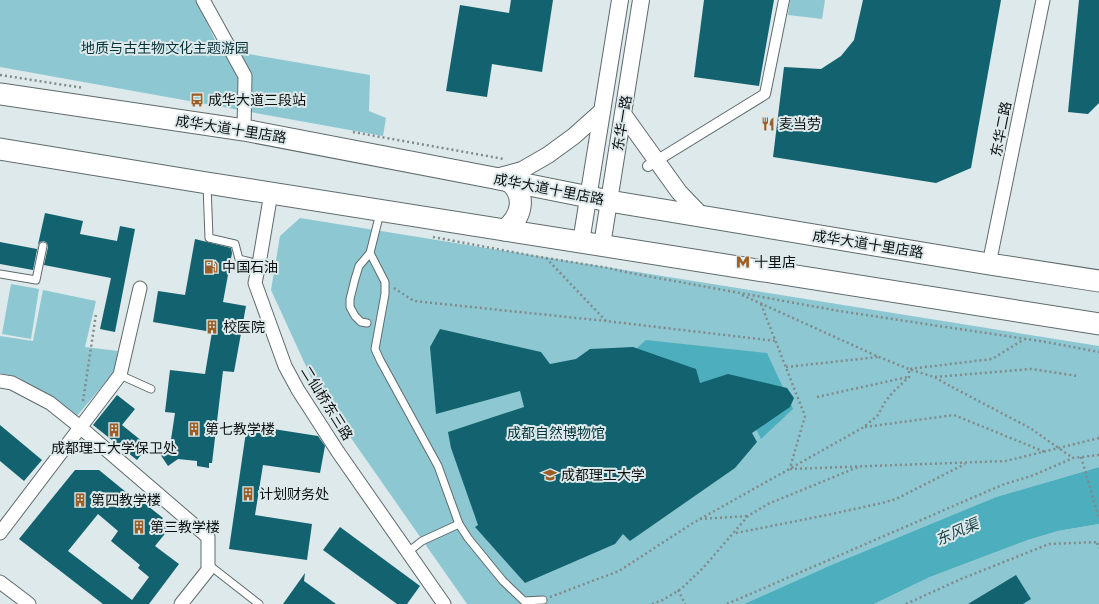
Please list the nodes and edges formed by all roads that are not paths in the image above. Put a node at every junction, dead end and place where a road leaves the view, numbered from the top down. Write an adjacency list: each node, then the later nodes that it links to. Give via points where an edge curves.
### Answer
1 (203, 0): 9 (street, via 245,76)
2 (620, 0): 7 (street, 东华一路)
3 (641, 0): 8 (street, 东华一路)
4 (784, 0): 11 (street, via 765,94)
5 (1043, 0): 25 (street, 东华二路)
6 (0, 94): 9 (main road, 成华大道十里店路)
7 (602, 112): 12 (street, via 548,155); 15 (street, 东华一路)
8 (623, 114): 11 (street); 16 (street, 东华一路)
9 (244, 130): 12 (main road, 成华大道十里店路)
10 (0, 149): 13 (main road)
11 (652, 164): 18 (street)
12 (501, 179): 15 (main road, 成华大道十里店路); 19 (main road, via 516,186 521,198 518,215)
13 (207, 183): 14 (main road); 24 (lane, via 209,238 235,244 239,259)
14 (271, 193): 17 (main road); 24 (street, 二仙桥东三路)
15 (588, 197): 16 (main road, 成华大道十里店路); 20 (street, 东华一路)
16 (609, 201): 18 (main road, 成华大道十里店路); 21 (street, 东华一路)
17 (380, 210): 19 (main road); 23 (lane)
18 (702, 216): 25 (main road, 成华大道十里店路)
19 (504, 230): 20 (main road)
20 (581, 242): 21 (main road)
21 (602, 245): 30 (main road)
22 (43, 246): 26 (lane, via 36,280)
23 (370, 253): 29 (lane, via 359,266 350,299 350,307 355,316); 35 (lane, via 385,282 375,348 438,466)
24 (259, 264): 37 (street, 二仙桥东三路, via 255,283 285,366 338,452)
25 (989, 264): 27 (main road, 成华大道十里店路)
26 (0, 274)
27 (1099, 281)
28 (140, 288): 31 (street)
29 (367, 324)
30 (1099, 324)
31 (120, 375): 33 (lane); 34 (street)
32 (0, 381): 34 (street, via 12,383 50,403)
33 (151, 389)
34 (80, 427): 36 (street); 38 (street, via 208,537)
35 (459, 524): 37 (lane, via 422,541); 40 (lane, via 503,581 524,601)
36 (0, 533)
37 (408, 552): 44 (street, 二仙桥东三路)
38 (209, 565): 42 (street, via 208,570); 43 (lane)
39 (0, 582): 41 (street)
40 (544, 600)
41 (29, 604)
42 (181, 604)
43 (259, 604)
44 (444, 604)

